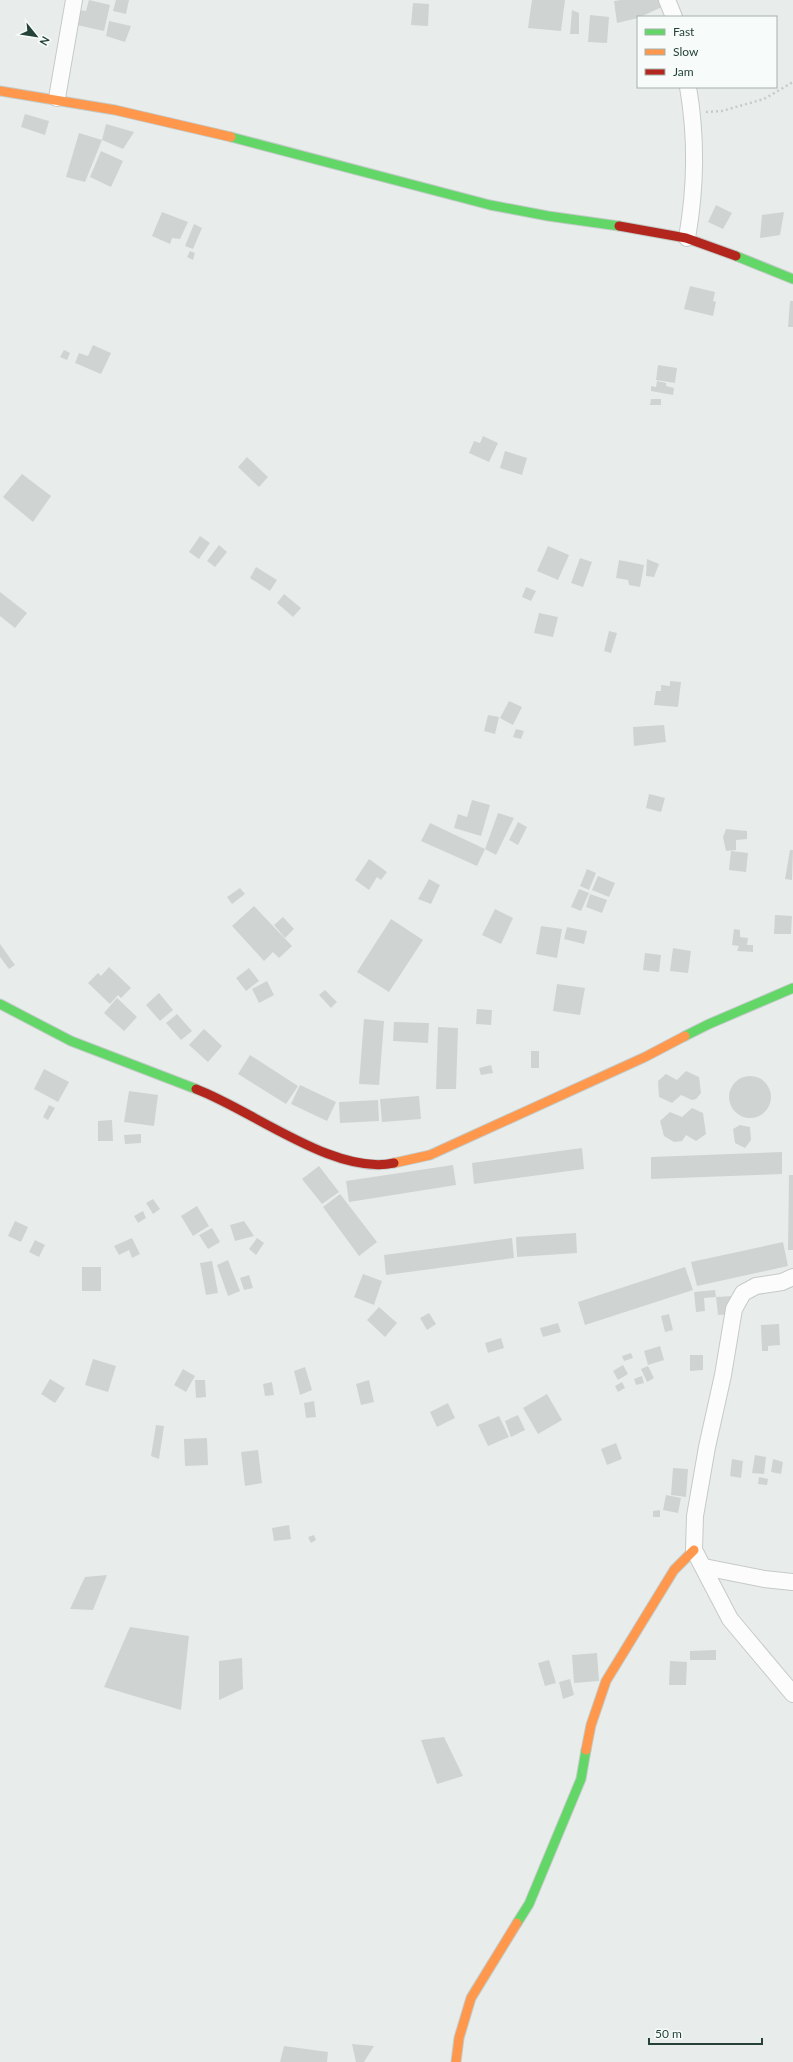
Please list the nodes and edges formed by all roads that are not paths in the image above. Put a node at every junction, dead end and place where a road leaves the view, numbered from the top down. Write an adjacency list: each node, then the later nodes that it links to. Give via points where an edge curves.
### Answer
1 (74, 0): 6 (street)
2 (667, 0): 3 (street)
3 (674, 16)
4 (688, 88): 7 (street, via 696,167)
5 (0, 91): 6 (street)
6 (56, 98): 7 (street, via 269,144 350,169 482,203)
7 (687, 238): 8 (street)
8 (793, 279)
9 (793, 988): 10 (street, via 709,1024 645,1057 430,1155 380,1166 351,1162 323,1152 205,1092 71,1041)
10 (0, 1004)
11 (793, 1277): 12 (street, via 782,1282 756,1286 744,1293 734,1310 695,1516)
12 (694, 1550): 13 (street); 16 (street, via 674,1570 606,1681 591,1725 581,1779 529,1904 471,1998 459,2038)
13 (704, 1568): 14 (street); 15 (street, via 730,1619)
14 (793, 1582)
15 (793, 1694)
16 (456, 2062)

